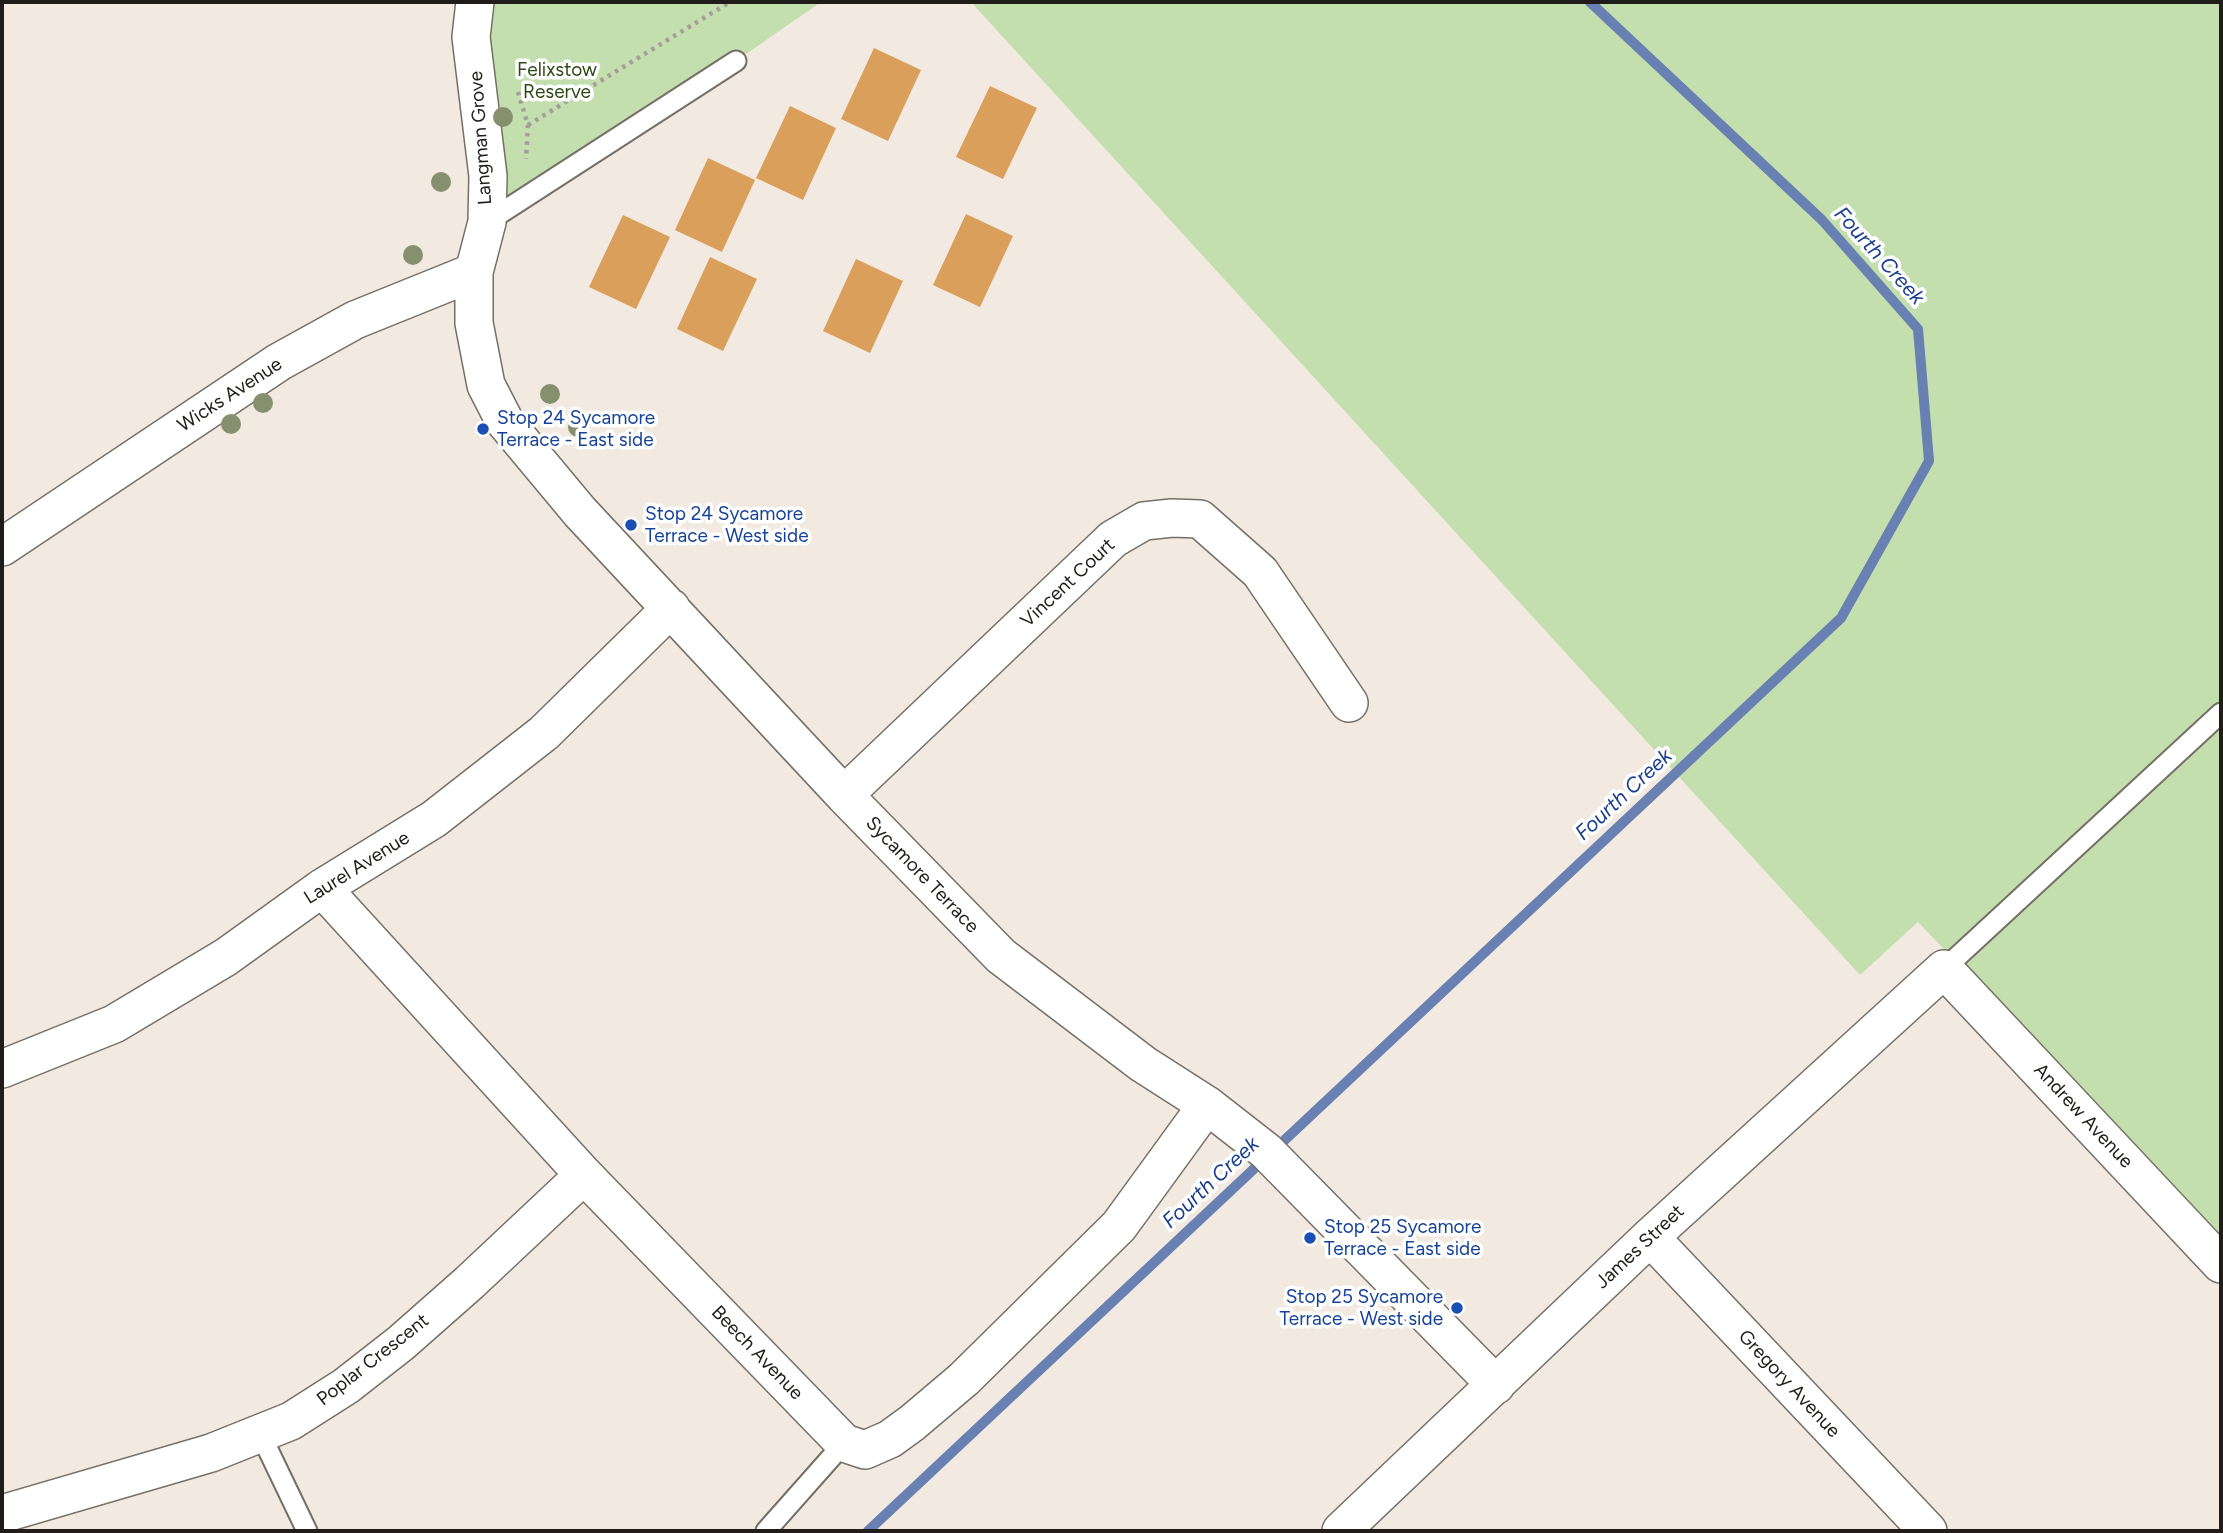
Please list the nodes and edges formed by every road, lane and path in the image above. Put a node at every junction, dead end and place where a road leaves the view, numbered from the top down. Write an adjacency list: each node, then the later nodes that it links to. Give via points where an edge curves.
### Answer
1 (475, 2): 5 (street, Langman Grove, via 471,37 488,176)
2 (730, 2): 4 (path)
3 (736, 61): 5 (lane)
4 (528, 125)
5 (487, 222): 6 (street, Langman Grove)
6 (474, 272): 7 (street, Wicks Avenue, via 355,320 279,362); 8 (street, Sycamore Terrace, via 474,323 486,385 505,422 580,512)
7 (2, 547)
8 (671, 608): 11 (street, Sycamore Terrace); 12 (street, Laurel Avenue, via 544,733 434,819)
9 (1349, 704): 11 (street, Vincent Court, via 1260,572 1223,538 1200,519 1143,521 1113,539)
10 (2221, 713): 13 (lane)
11 (844, 795): 15 (street, Sycamore Terrace, via 1001,956 1143,1064)
12 (322, 888): 14 (street, Laurel Avenue, via 226,957 114,1024); 16 (street, Beech Avenue)
13 (1944, 968): 17 (street, James Street); 18 (street, Andrew Avenue)
14 (2, 1069)
15 (1207, 1105): 19 (street, Sycamore Terrace, via 1277,1162); 21 (street, via 1119,1226 964,1379 890,1439 865,1450)
16 (584, 1175): 20 (street, Poplar Crescent, via 401,1343 335,1393 291,1421); 21 (street, Beech Avenue)
17 (1650, 1237): 19 (street, James Street); 26 (street, Gregory Avenue)
18 (2221, 1264)
19 (1496, 1385): 25 (street, James Street)
20 (260, 1433): 22 (street, Poplar Crescent, via 211,1453); 23 (lane)
21 (844, 1443): 24 (lane)
22 (2, 1514)
23 (307, 1531)
24 (766, 1531)
25 (1341, 1531)
26 (1928, 1531)

